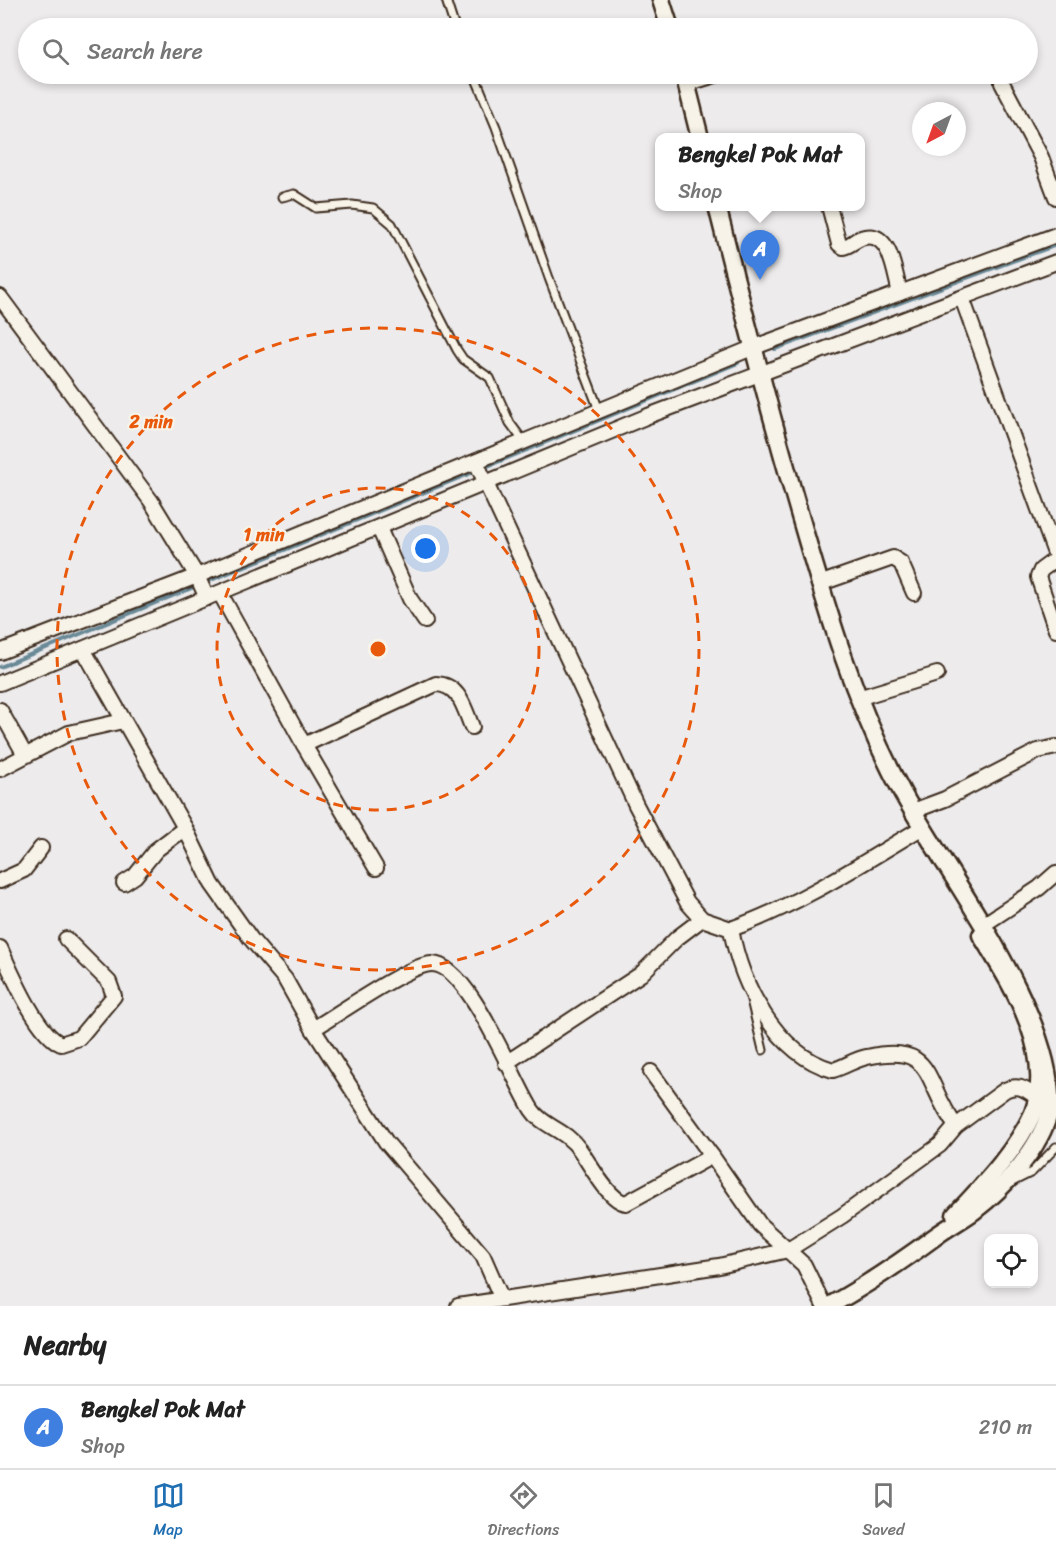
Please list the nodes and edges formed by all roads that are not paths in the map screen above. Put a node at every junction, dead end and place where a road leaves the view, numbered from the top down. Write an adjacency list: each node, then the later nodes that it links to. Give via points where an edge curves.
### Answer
1 (446, 0): 3 (lane)
2 (662, 0): 4 (street)
3 (452, 18)
4 (667, 18)
5 (478, 84): 20 (lane)
6 (687, 84): 8 (street)
7 (1003, 84): 9 (street, via 1041,158)
8 (699, 133)
9 (1056, 197)
10 (282, 198): 21 (lane, via 294,194 316,208 373,208 392,224 457,350 490,378 510,423)
11 (718, 211): 18 (street)
12 (830, 211): 15 (street, via 843,247 864,237 882,241)
13 (1056, 235): 15 (street)
14 (1056, 262): 17 (street)
15 (900, 293): 18 (street)
16 (0, 297): 26 (street, via 152,501)
17 (962, 298): 19 (street); 24 (street)
18 (752, 348): 19 (street); 20 (street)
19 (759, 374): 22 (street); 25 (street)
20 (599, 410): 21 (street)
21 (524, 442): 22 (street)
22 (482, 472): 23 (street); 26 (street); 50 (street, via 636,805 687,902)
23 (379, 528): 26 (street); 28 (street, via 410,599)
24 (1056, 558): 29 (street, via 1038,576)
25 (819, 584): 27 (street, via 893,558 901,564); 34 (street)
26 (206, 588): 30 (street); 31 (street); 38 (street)
27 (914, 592)
28 (425, 621)
29 (1056, 630)
30 (83, 649): 33 (street); 36 (street)
31 (0, 652)
32 (937, 674): 34 (street)
33 (0, 683)
34 (858, 698): 42 (street)
35 (0, 710): 40 (street)
36 (123, 721): 40 (street, via 69,733); 43 (street)
37 (472, 728): 38 (street, via 458,693 445,684 436,684)
38 (304, 745): 46 (street)
39 (1056, 747): 42 (street, via 1028,756)
40 (25, 755): 41 (street)
41 (0, 769)
42 (913, 811): 44 (street)
43 (185, 828): 49 (street, via 156,850); 56 (street, via 212,884 285,979)
44 (925, 830): 51 (street); 52 (street, via 832,882); 57 (street, via 1023,1008)
45 (41, 848): 48 (street, via 24,870)
46 (376, 868)
47 (1056, 873): 51 (street, via 1040,888)
48 (0, 881)
49 (124, 884)
50 (702, 919): 52 (street); 59 (street, via 641,974)
51 (986, 922): 57 (street, via 1036,1007)
52 (730, 929): 55 (street)
53 (66, 939): 54 (street, via 109,982 114,996 79,1038 61,1044 49,1036)
54 (0, 948)
55 (748, 988): 58 (lane); 63 (street, via 790,1046 807,1060 828,1069 839,1069 869,1056 914,1056)
56 (314, 1029): 59 (street, via 403,975 431,964 442,965 480,1007); 69 (street, via 408,1172 483,1256)
57 (1048, 1045): 61 (street)
58 (763, 1050)
59 (506, 1063): 65 (street, via 534,1113 571,1138 613,1198 620,1202 626,1203)
60 (651, 1072): 65 (street)
61 (1049, 1090): 62 (street); 63 (street, via 1014,1086); 67 (street, via 1002,1160)
62 (1053, 1113): 66 (street, via 1038,1140)
63 (956, 1126): 68 (street, via 940,1145)
64 (1056, 1147): 66 (lane, via 1032,1172)
65 (712, 1156): 68 (street, via 760,1225)
66 (1003, 1185): 67 (street, via 974,1211)
67 (938, 1234): 72 (street, via 873,1282)
68 (788, 1250): 69 (street, via 719,1266); 71 (street, via 804,1265)
69 (501, 1297): 70 (street)
70 (458, 1306)
71 (825, 1306)
72 (829, 1306)

